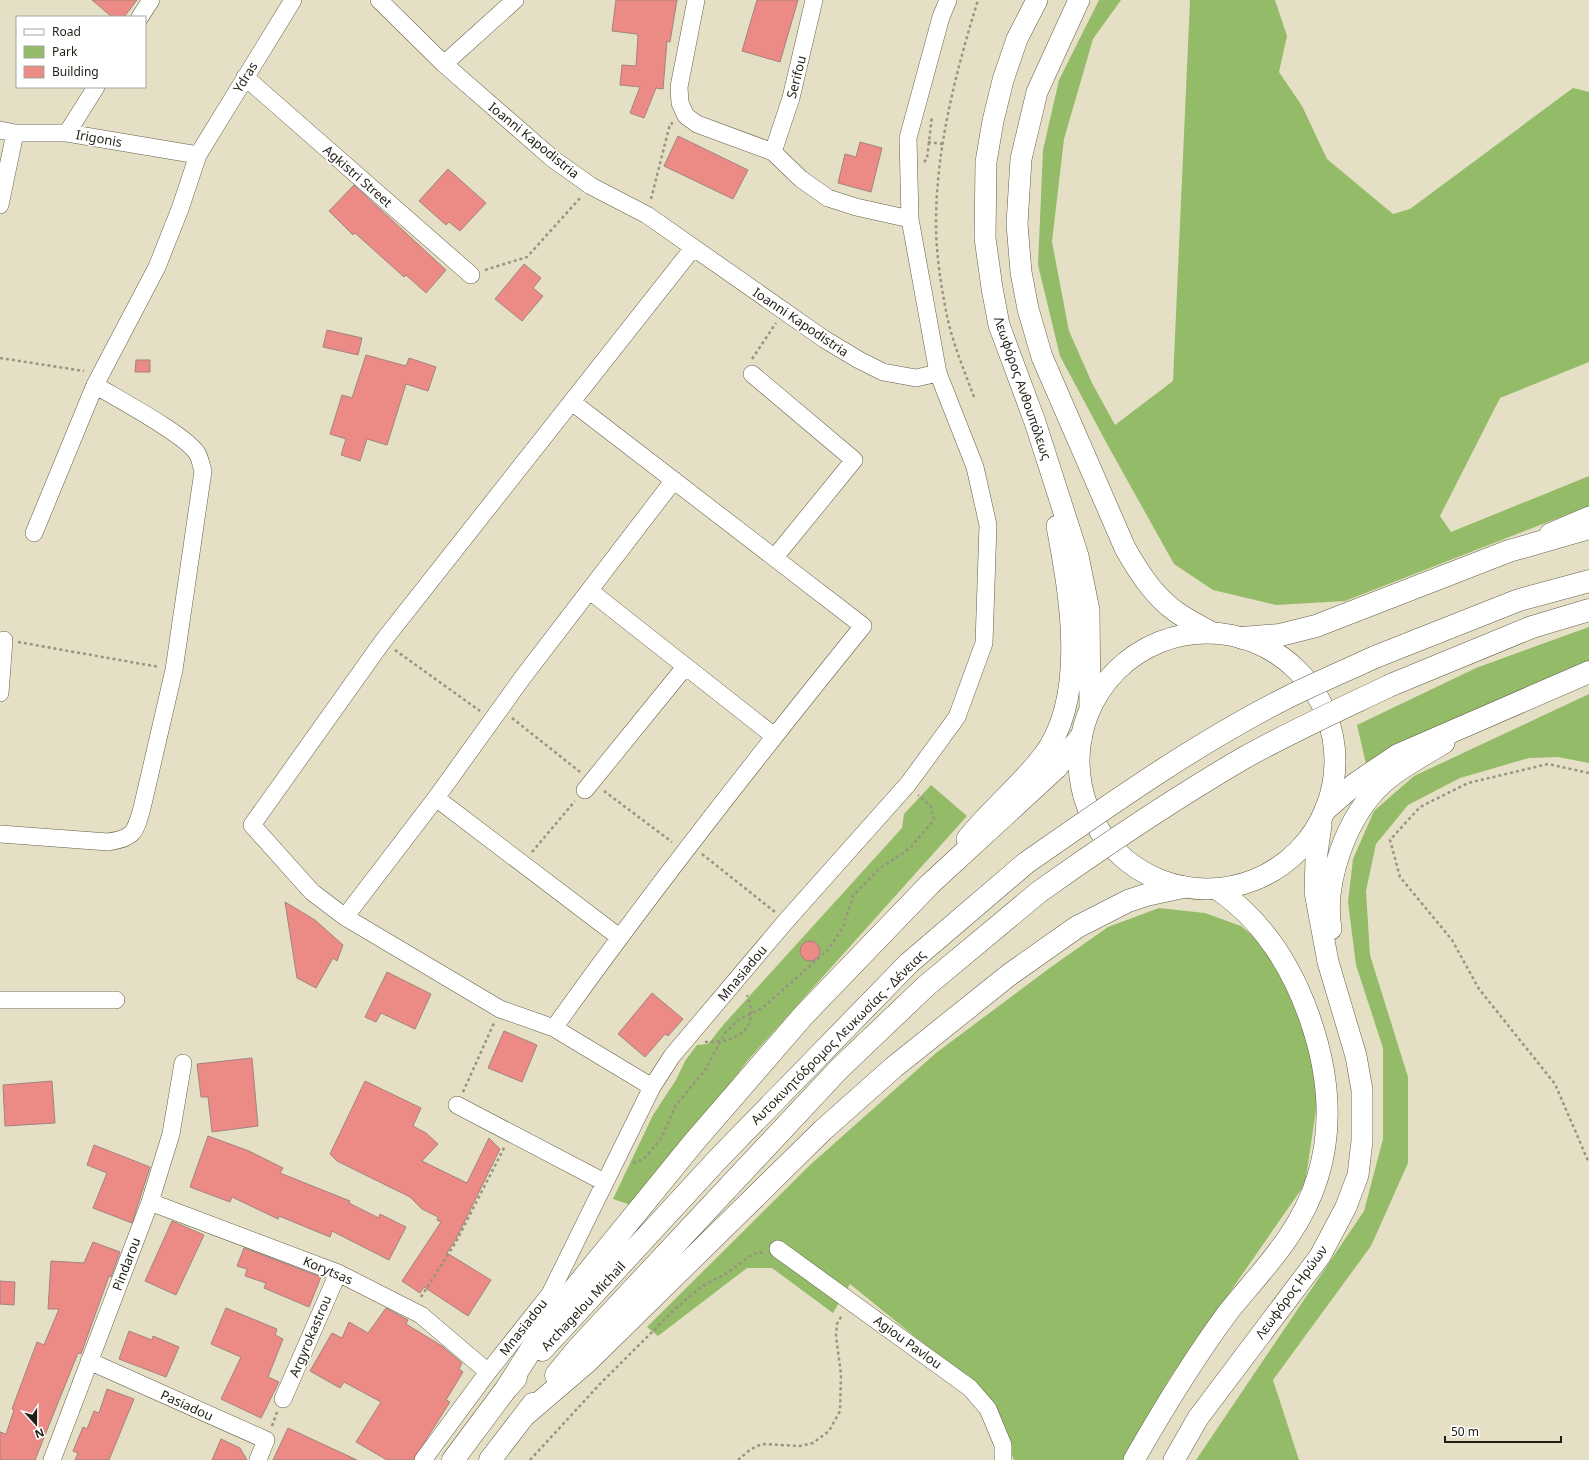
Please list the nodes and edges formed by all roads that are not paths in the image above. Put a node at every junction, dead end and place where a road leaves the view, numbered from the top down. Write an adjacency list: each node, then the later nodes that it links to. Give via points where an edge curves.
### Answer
1 (151, 0): 10 (street)
2 (293, 0): 12 (street, Ydras)
3 (379, 0): 11 (street, Ioanni Kapodistria)
4 (515, 0): 11 (street)
5 (696, 0): 16 (street, via 679,87 680,102 686,116 697,124)
6 (814, 0): 16 (street, Serifou, via 791,98)
7 (948, 0): 19 (street, via 908,138)
8 (1036, 0): 26 (main road, Λεωφόρος Ανθουπόλεως, via 1017,39 1003,80 986,162 985,205 986,238 999,325)
9 (1079, 0): 36 (main road, via 1037,92 1021,158 1017,224 1021,272 1028,309 1042,357 1125,548 1140,574 1160,597 1175,611)
10 (141, 16)
11 (444, 64): 20 (street, Ioanni Kapodistria, via 553,159 591,186 647,215)
12 (244, 77): 17 (street, Ydras); 21 (street, Agkistri Street)
13 (95, 88): 15 (street)
14 (7, 131): 15 (street, Irigonis); 18 (street)
15 (67, 133): 17 (street, Irigonis)
16 (773, 152): 19 (street, via 801,179 828,198)
17 (198, 155): 24 (street, Ydras, via 157,267)
18 (0, 205)
19 (910, 219): 22 (street)
20 (693, 248): 22 (street, Ioanni Kapodistria, via 859,360 883,372 916,378); 25 (street)
21 (471, 275)
22 (938, 373): 60 (street, Mnasiadou, via 975,467 988,525 984,643 957,717 913,790 786,921 672,1056)
23 (752, 374): 32 (street, via 854,460)
24 (99, 380): 30 (street, Ydras); 49 (street, via 183,440 197,453 203,471 174,670 136,830 124,840 108,842)
25 (572, 402): 27 (street); 53 (street, via 383,641 252,825 312,892)
26 (1035, 422): 42 (main road, Λεωφόρος Ανθουπόλεως, via 1078,556 1089,610); 50 (main road, via 1066,573 1071,646 1067,700 1054,738 1044,756 973,830)
27 (674, 480): 32 (street); 34 (street)
28 (1589, 515): 31 (street)
29 (1589, 528): 31 (highway)
30 (34, 533)
31 (1509, 551): 37 (highway, via 1316,626 1280,635)
32 (775, 557): 44 (street, via 863,626)
33 (1589, 581): 62 (highway, Αυτοκινητόδρομος Λευκωσίας - Δένειας, bridge, via 1519,600 1375,657 1292,695 1151,777 1026,864 909,963)
34 (590, 591): 39 (street); 47 (street)
35 (1589, 610): 71 (highway, Archagelou Michail, bridge, via 1532,627 1391,685 1314,721 1167,804 1039,892 926,986 839,1069 579,1348)
36 (1213, 633): 37 (main road, Λεωφόρος Ηρώων); 42 (main road, via 1175,638 1154,645 1128,661 1106,682)
37 (1242, 638): 48 (main road, Λεωφόρος Ηρώων, via 1267,648 1299,670 1321,701 1332,729 1336,756 1334,783)
38 (4, 640): 41 (street)
39 (685, 666): 44 (street); 46 (street)
40 (1589, 672): 43 (highway)
41 (0, 693)
42 (1090, 708): 45 (main road)
43 (1501, 710): 48 (highway, via 1398,755 1355,784); 57 (main road, via 1403,768 1383,783 1365,802 1353,823 1343,844 1332,882 1330,923)
44 (774, 736): 54 (street)
45 (1081, 737): 50 (highway, via 1056,768); 51 (main road, via 1078,766 1084,797 1097,827 1109,845 1131,865 1156,879)
46 (589, 786)
47 (436, 798): 53 (street); 54 (street)
48 (1324, 817): 52 (main road, via 1308,840 1283,864 1252,881); 57 (main road, Λεωφόρος Ηρώων, via 1316,860 1315,892 1328,962)
49 (0, 834)
50 (930, 884): 69 (highway, via 803,1016 694,1142 553,1315)
51 (1183, 888): 52 (main road); 71 (highway, via 1128,901 1077,927 1009,975 906,1057 823,1130 587,1362)
52 (1217, 889): 78 (main road, via 1252,918 1278,950 1302,996 1318,1041 1328,1097 1326,1142 1314,1188 1290,1236 1229,1312 1168,1401)
53 (345, 917): 58 (street, via 500,1009)
54 (619, 936): 58 (street)
55 (0, 1000): 56 (street)
56 (116, 1000)
57 (1344, 1010): 79 (main road, Λεωφόρος Ηρώων, via 1362,1090 1362,1141 1358,1175 1346,1207 1320,1256 1198,1418)
58 (554, 1028): 60 (street)
59 (183, 1063): 64 (street, Pindarou, via 171,1134)
60 (652, 1087): 63 (street, Mnasiadou)
61 (457, 1105): 63 (street)
62 (719, 1158): 69 (highway, Archagelou Michail)
63 (604, 1182): 68 (street, Mnasiadou, via 550,1294)
64 (150, 1202): 66 (street, Korytsas); 67 (street, Pindarou)
65 (778, 1249): 77 (street, Agiou Pavlou, via 970,1388 988,1409 1004,1445)
66 (338, 1273): 68 (street, Korytsas, via 421,1315); 70 (street, Argyrokastrou)
67 (89, 1361): 72 (street, Pindarou); 73 (street, Pasiadou, via 266,1440)
68 (488, 1372): 74 (street, Mnasiadou)
69 (506, 1388): 75 (highway, Archagelou Michail)
70 (283, 1399)
71 (524, 1415): 76 (highway, Archagelou Michail)
72 (52, 1460)
73 (258, 1460)
74 (424, 1460)
75 (453, 1460)
76 (490, 1460)
77 (1003, 1460)
78 (1134, 1460)
79 (1174, 1460)

